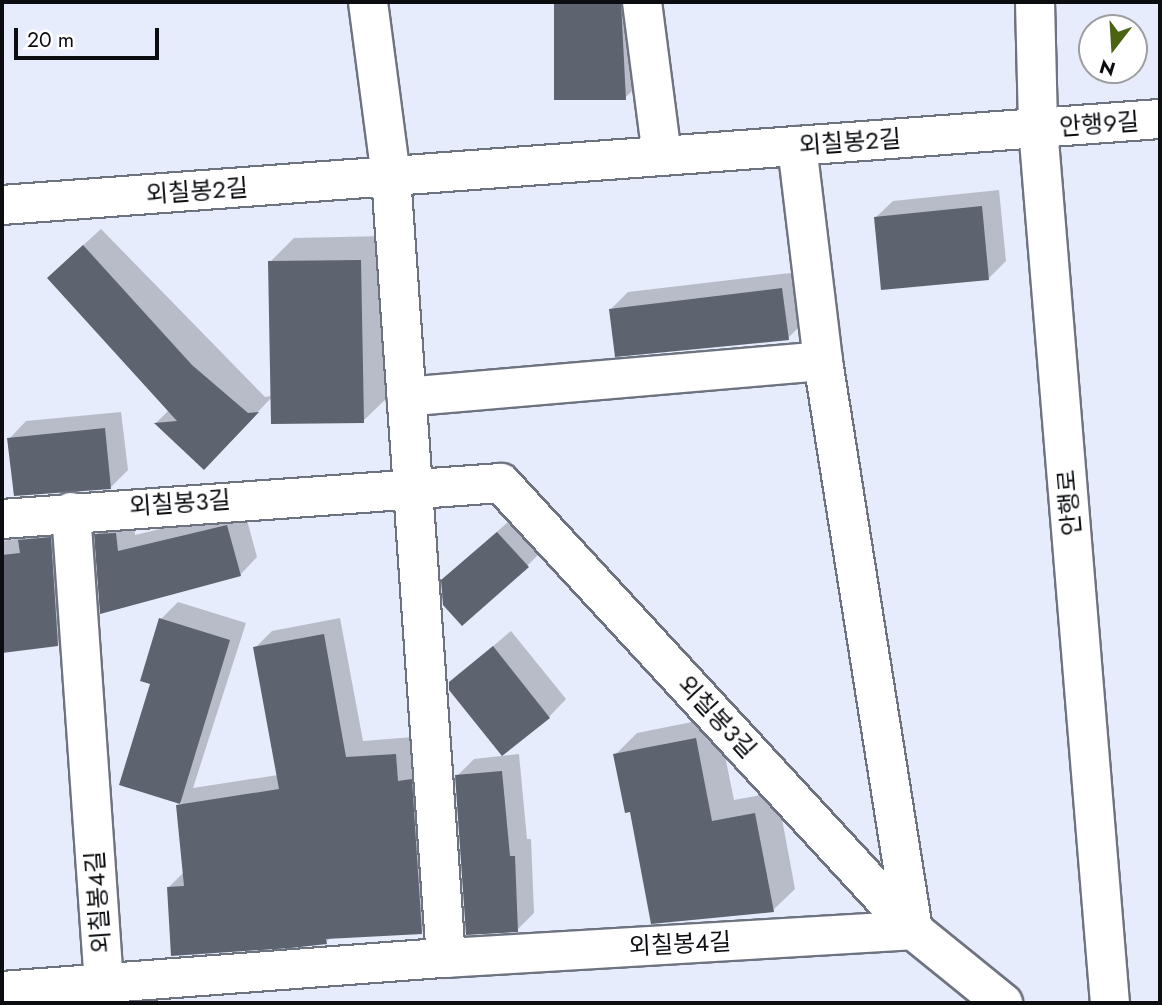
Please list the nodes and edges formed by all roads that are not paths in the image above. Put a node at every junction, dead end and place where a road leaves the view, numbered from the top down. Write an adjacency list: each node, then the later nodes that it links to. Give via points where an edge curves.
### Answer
1 (368, 2): 8 (street)
2 (642, 2): 7 (street)
3 (1035, 2): 5 (street, 안행로)
4 (1160, 119): 5 (street, 안행9길)
5 (1038, 128): 6 (street, 외칠봉2길); 20 (street, 안행로)
6 (797, 146): 7 (street, 외칠봉2길); 10 (street)
7 (662, 156): 8 (street, 외칠봉2길)
8 (391, 176): 9 (street, 외칠봉2길); 11 (street)
9 (2, 205)
10 (823, 361): 11 (street); 15 (street)
11 (407, 397): 12 (street)
12 (414, 485): 13 (street, 외칠봉3길); 15 (street, 외칠봉3길, via 501,483); 16 (street)
13 (71, 512): 14 (street, 외칠봉3길); 17 (street, 외칠봉4길)
14 (2, 519)
15 (914, 930): 16 (street, 외칠봉4길); 19 (street, 외칠봉3길)
16 (446, 958): 17 (street, 외칠봉4길)
17 (104, 983): 18 (street, 외칠봉4길)
18 (2, 991)
19 (1003, 1003)
20 (1110, 1003)

